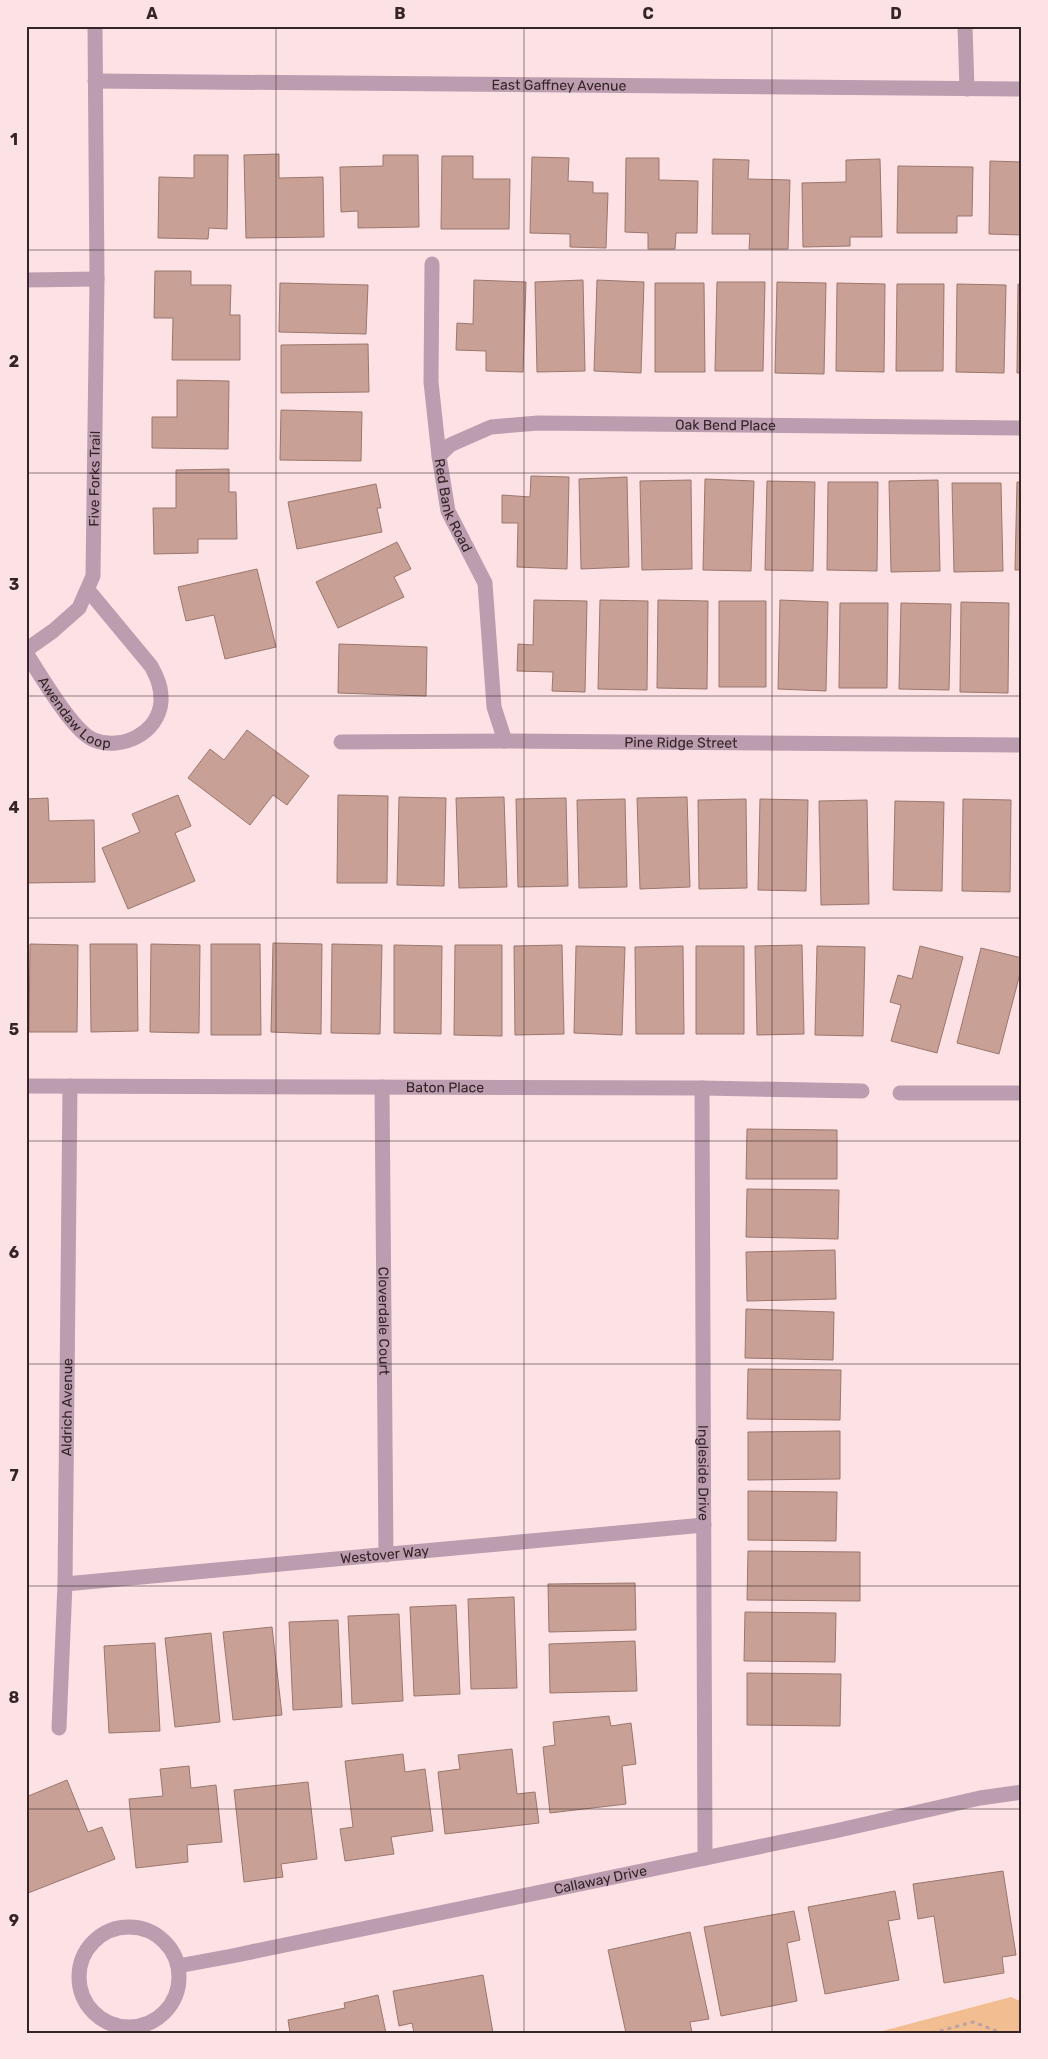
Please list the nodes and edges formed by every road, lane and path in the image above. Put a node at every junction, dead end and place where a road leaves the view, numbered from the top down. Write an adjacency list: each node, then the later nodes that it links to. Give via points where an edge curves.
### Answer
1 (95, 26): 3 (street, Five Forks Trail)
2 (965, 26): 4 (street)
3 (95, 81): 4 (street, East Gaffney Avenue); 7 (street, Five Forks Trail)
4 (967, 89): 5 (street, East Gaffney Avenue)
5 (1022, 89)
6 (432, 264): 10 (street, Red Bank Road, via 431,382)
7 (97, 279): 8 (street); 11 (street, Five Forks Trail, via 93,576)
8 (26, 280)
9 (1022, 428): 10 (street, Oak Bend Place, via 538,423 491,427 450,445)
10 (439, 456): 13 (street, Red Bank Road, via 448,511 484,583 494,707)
11 (88, 590): 12 (street, Five Forks Trail, via 79,608); 12 (street, Awendaw Loop, via 157,677 161,703 151,726 127,742 116,744 94,740 76,727)
12 (26, 652)
13 (505, 740): 14 (street, Pine Ridge Street); 15 (street, Pine Ridge Street)
14 (341, 742)
15 (1022, 745)
16 (26, 1086): 17 (street, Baton Place)
17 (70, 1086): 18 (street, Baton Place); 25 (street, Aldrich Avenue)
18 (382, 1087): 19 (street, Baton Place); 24 (street, Cloverdale Court)
19 (702, 1088): 20 (street, Baton Place); 23 (street, Ingleside Drive)
20 (862, 1091)
21 (900, 1093): 22 (street)
22 (1022, 1093)
23 (704, 1525): 24 (street, Westover Way); 28 (street, Ingleside Drive)
24 (386, 1555): 25 (street, Westover Way)
25 (65, 1584): 26 (street, Aldrich Avenue)
26 (59, 1728)
27 (1022, 1792): 28 (street, Callaway Drive, via 980,1798)
28 (705, 1858): 29 (street, Callaway Drive)
29 (178, 1966): 29 (street, via 176,1997 155,2021 140,2026 109,2024 95,2015 79,1988 78,1971 94,1940 109,1931 126,1927 144,1929 160,1937 172,1950)
30 (932, 2033): 31 (path, via 973,2022)
31 (1002, 2033)

